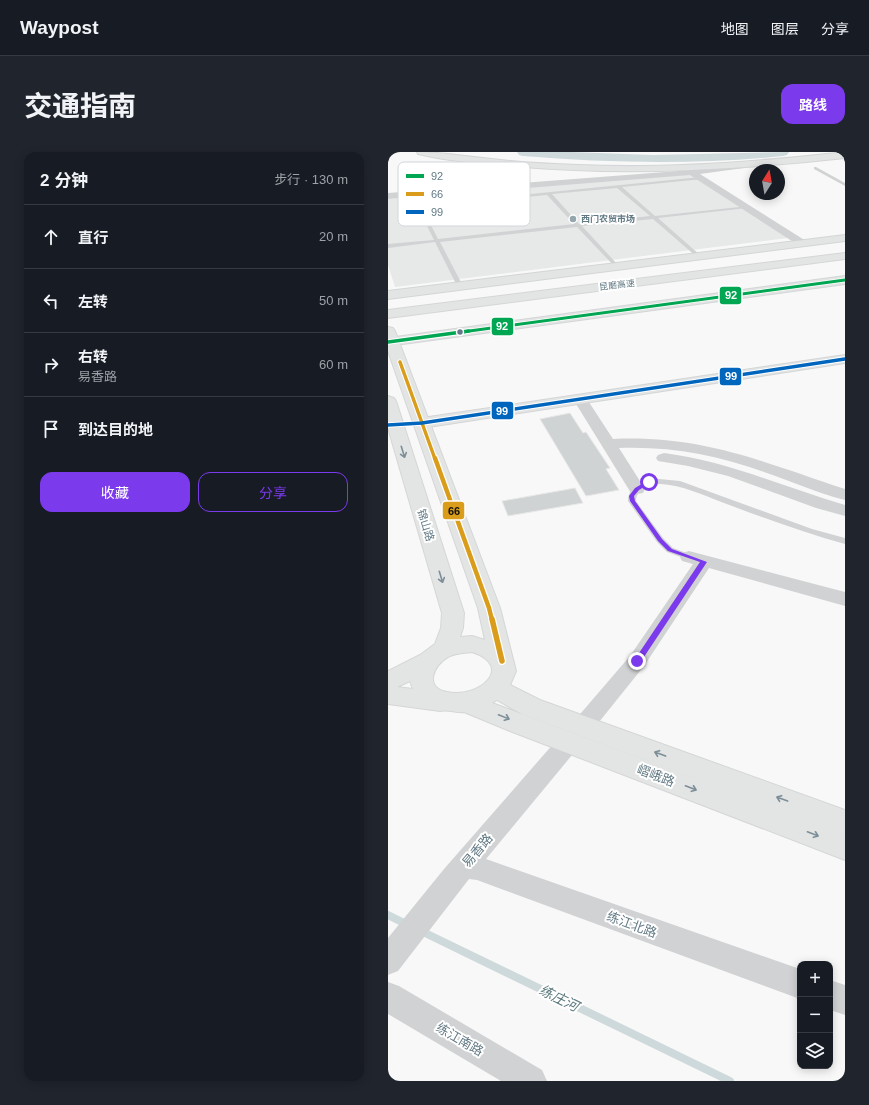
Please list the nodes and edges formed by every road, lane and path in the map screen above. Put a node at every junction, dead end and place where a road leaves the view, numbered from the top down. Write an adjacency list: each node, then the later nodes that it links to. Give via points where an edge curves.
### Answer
1 (421, 152): 3 (main road)
2 (845, 155): 5 (main road)
3 (492, 162)
4 (530, 164): 7 (main road)
5 (747, 165): 7 (main road); 8 (street)
6 (815, 168): 12 (lane)
7 (605, 169): 9 (street)
8 (692, 172): 9 (street); 10 (street)
9 (612, 178): 11 (street)
10 (701, 178): 13 (lane); 18 (street)
11 (530, 185)
12 (845, 185)
13 (618, 186): 14 (lane); 19 (lane)
14 (548, 193): 16 (lane); 21 (lane)
15 (398, 195): 17 (street)
16 (530, 195)
17 (388, 196)
18 (747, 207): 19 (lane); 24 (street)
19 (654, 217): 21 (lane); 27 (lane)
20 (430, 226): 23 (lane)
21 (578, 226): 23 (lane); 29 (lane)
22 (845, 238): 24 (main road)
23 (438, 241): 25 (lane); 32 (lane)
24 (802, 243): 27 (main road)
25 (388, 246)
26 (845, 250): 35 (main road, 昆磨高速)
27 (698, 256): 29 (main road)
28 (845, 256): 35 (main road, 昆磨高速)
29 (616, 266): 32 (main road)
30 (845, 275): 38 (main road)
31 (845, 280): 38 (main road)
32 (460, 286): 33 (main road)
33 (388, 295)
34 (388, 305): 35 (main road)
35 (423, 305): 36 (main road, 昆磨高速); 37 (main road, 昆磨高速)
36 (388, 308)
37 (388, 314)
38 (389, 338): 40 (main road)
39 (845, 359): 41 (main road)
40 (395, 374): 43 (main road)
41 (580, 399): 43 (main road); 45 (street)
42 (388, 402): 44 (main road, 锦山路)
43 (422, 423): 44 (main road); 53 (main road, via 489,608)
44 (392, 424): 52 (main road, 锦山路, one-way to 52, via 452,613 452,628)
45 (612, 450): 46 (street); 47 (street, via 646,443 716,452 765,466); 48 (street, via 704,464)
46 (637, 489): 49 (lane, via 653,481 677,483 809,532); 50 (lane, via 632,501 660,540 670,550)
47 (845, 495)
48 (845, 511)
49 (845, 541)
50 (696, 560): 51 (street); 58 (street, 易香路, via 637,661)
51 (845, 599)
52 (437, 654): 53 (main road, via 459,645 479,645 495,653); 54 (main road); 57 (main road, via 423,668 422,684 432,697)
53 (502, 661): 55 (main road, via 504,673)
54 (388, 681)
55 (496, 689): 57 (main road, via 480,700); 58 (main road, 嶍峨路)
56 (388, 695): 57 (main road, 嶍峨路)
57 (457, 703): 58 (main road, 嶍峨路, one-way to 58)
58 (576, 734): 59 (main road, 嶍峨路, one-way to 58); 60 (main road, 嶍峨路, one-way to 60); 61 (street, 易香路)
59 (845, 822)
60 (845, 846)
61 (458, 873): 62 (street, 易香路); 63 (street, 练江北路, via 477,868)
62 (388, 961)
63 (797, 983)
64 (833, 996): 66 (street)
65 (388, 997): 67 (street, 练江南路)
66 (845, 1000)
67 (531, 1081)

